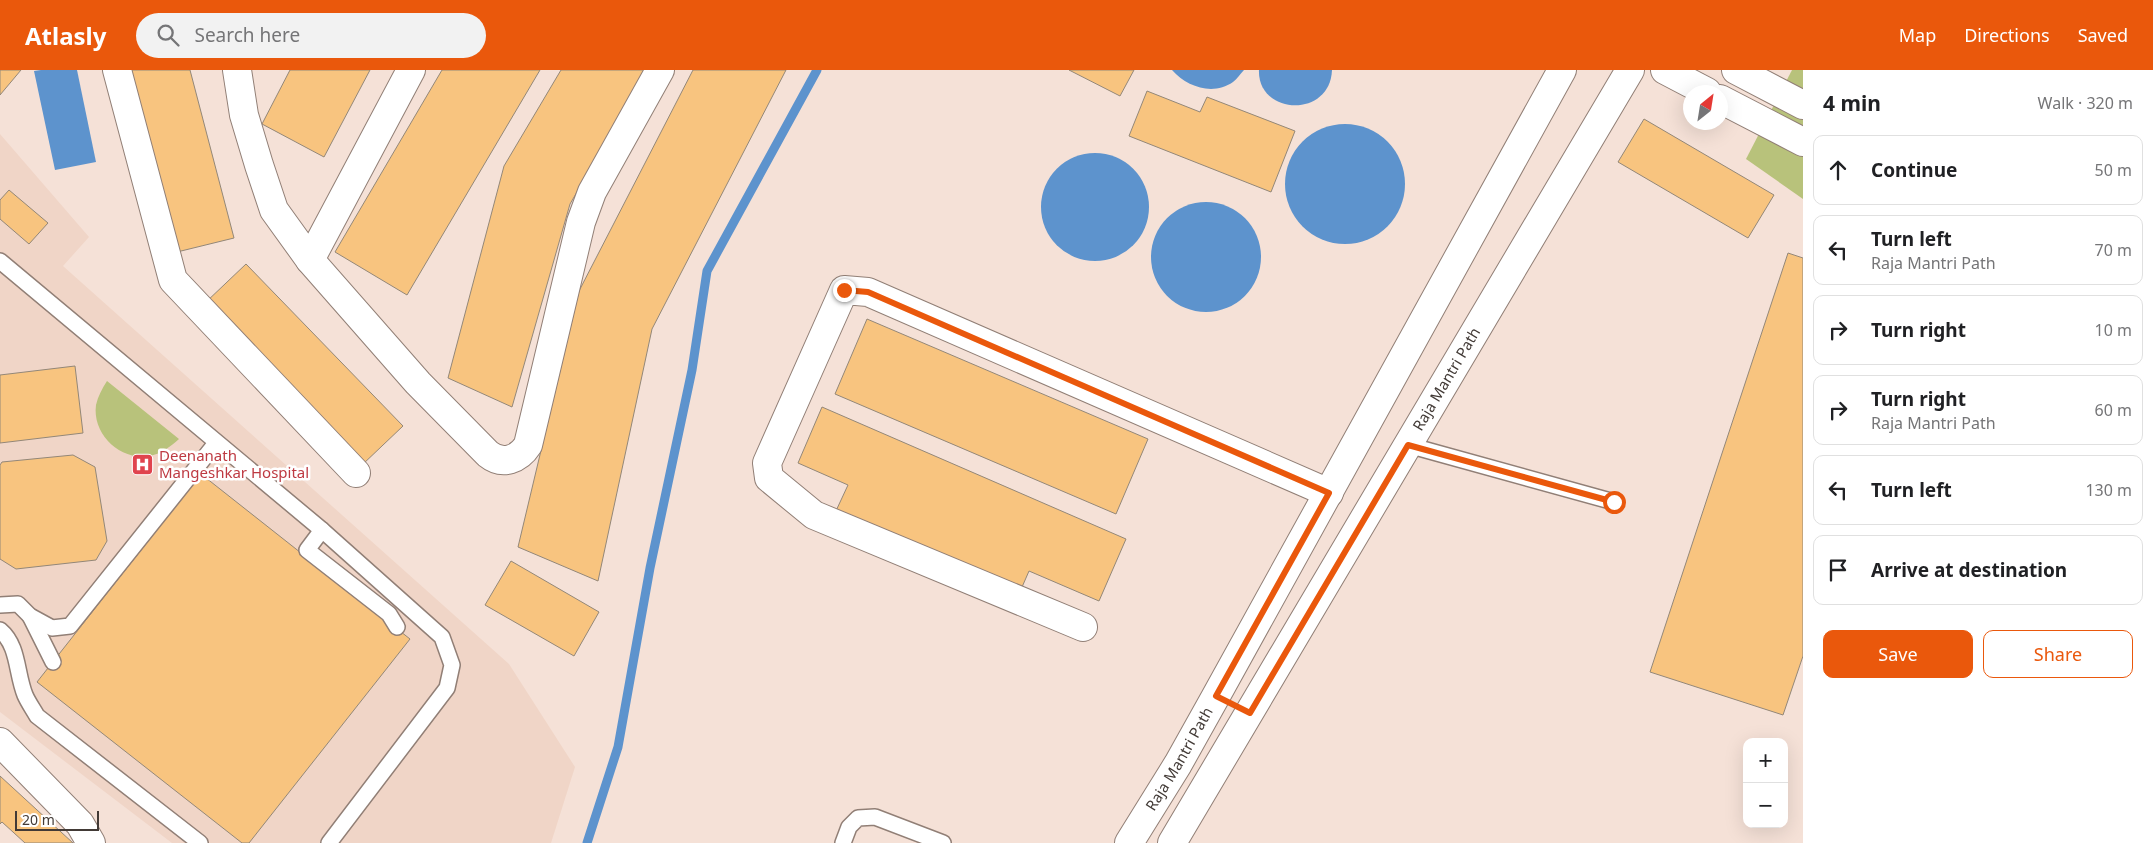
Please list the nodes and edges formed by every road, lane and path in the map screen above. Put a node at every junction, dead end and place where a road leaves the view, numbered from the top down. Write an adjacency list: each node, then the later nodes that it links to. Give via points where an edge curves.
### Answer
1 (118, 70): 17 (street, via 173,280)
2 (237, 70): 13 (street, via 244,115 274,210)
3 (411, 70): 13 (street)
4 (660, 70): 13 (street, via 592,192 581,222 528,445 520,455 504,461 488,454 418,382)
5 (1562, 70): 18 (street, Raja Mantri Path)
6 (1630, 70): 16 (street, Raja Mantri Path)
7 (1664, 70): 9 (street)
8 (1736, 70): 11 (street)
9 (1693, 85)
10 (1728, 104): 12 (street)
11 (1803, 104)
12 (1798, 140)
13 (310, 260)
14 (0, 261): 15 (lane)
15 (216, 443): 20 (lane); 22 (lane, via 70,626 52,628)
16 (1408, 445): 19 (lane); 28 (street, Raja Mantri Path)
17 (356, 472)
18 (1329, 493): 23 (street, via 868,292 844,290 767,463 769,478 814,515); 27 (street, Raja Mantri Path)
19 (1614, 502)
20 (322, 530): 24 (lane, via 307,550 389,614); 32 (lane, via 442,637 452,665 447,688)
21 (0, 605): 22 (lane, via 18,604)
22 (30, 616): 26 (lane)
23 (1083, 626)
24 (396, 627)
25 (0, 630): 31 (lane, via 7,636 25,694 37,716)
26 (53, 662)
27 (1216, 696): 28 (street); 35 (street, Raja Mantri Path)
28 (1250, 713): 36 (street, Raja Mantri Path)
29 (0, 742): 30 (street, via 80,824)
30 (91, 843)
31 (200, 843)
32 (329, 843)
33 (843, 843): 34 (lane, via 849,827 858,818 875,817)
34 (943, 843)
35 (1129, 843)
36 (1172, 843)

